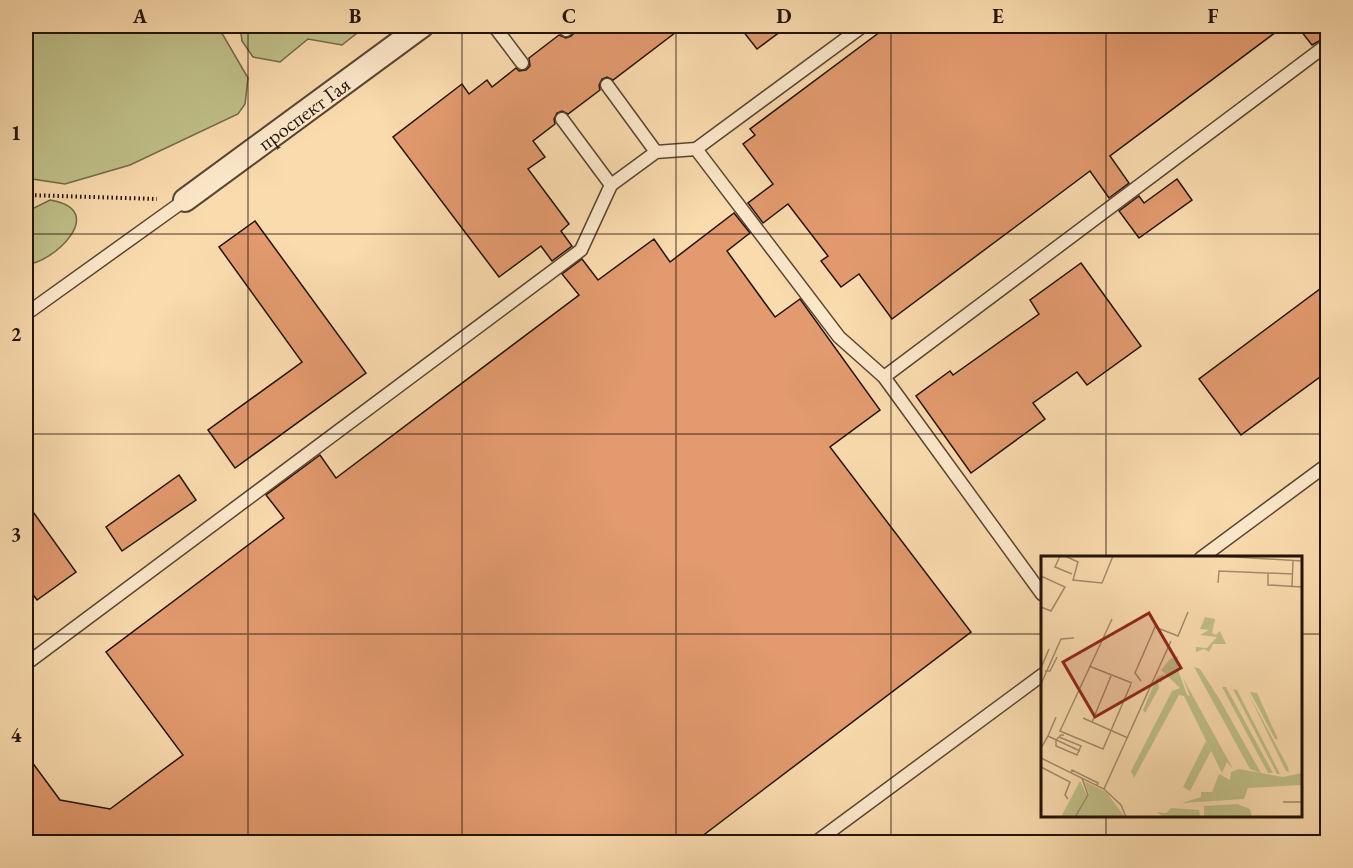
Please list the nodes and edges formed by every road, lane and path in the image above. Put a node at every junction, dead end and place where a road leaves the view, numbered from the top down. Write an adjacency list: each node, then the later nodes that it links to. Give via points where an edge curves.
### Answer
1 (422, 26): 12 (street, проспект Гая)
2 (494, 26): 5 (lane)
3 (863, 26): 8 (lane)
4 (1328, 44): 14 (lane)
5 (522, 63)
6 (607, 85): 9 (lane)
7 (562, 119): 10 (lane)
8 (696, 150): 9 (lane); 14 (lane, via 839,337)
9 (656, 152): 10 (lane)
10 (611, 185): 18 (lane, via 580,250)
11 (26, 195): 12 (path)
12 (185, 200): 13 (lane)
13 (26, 314)
14 (884, 377): 17 (lane)
15 (1328, 464): 16 (lane)
16 (1204, 556)
17 (1041, 593)
18 (26, 664)
19 (1041, 676): 20 (lane)
20 (816, 843)

